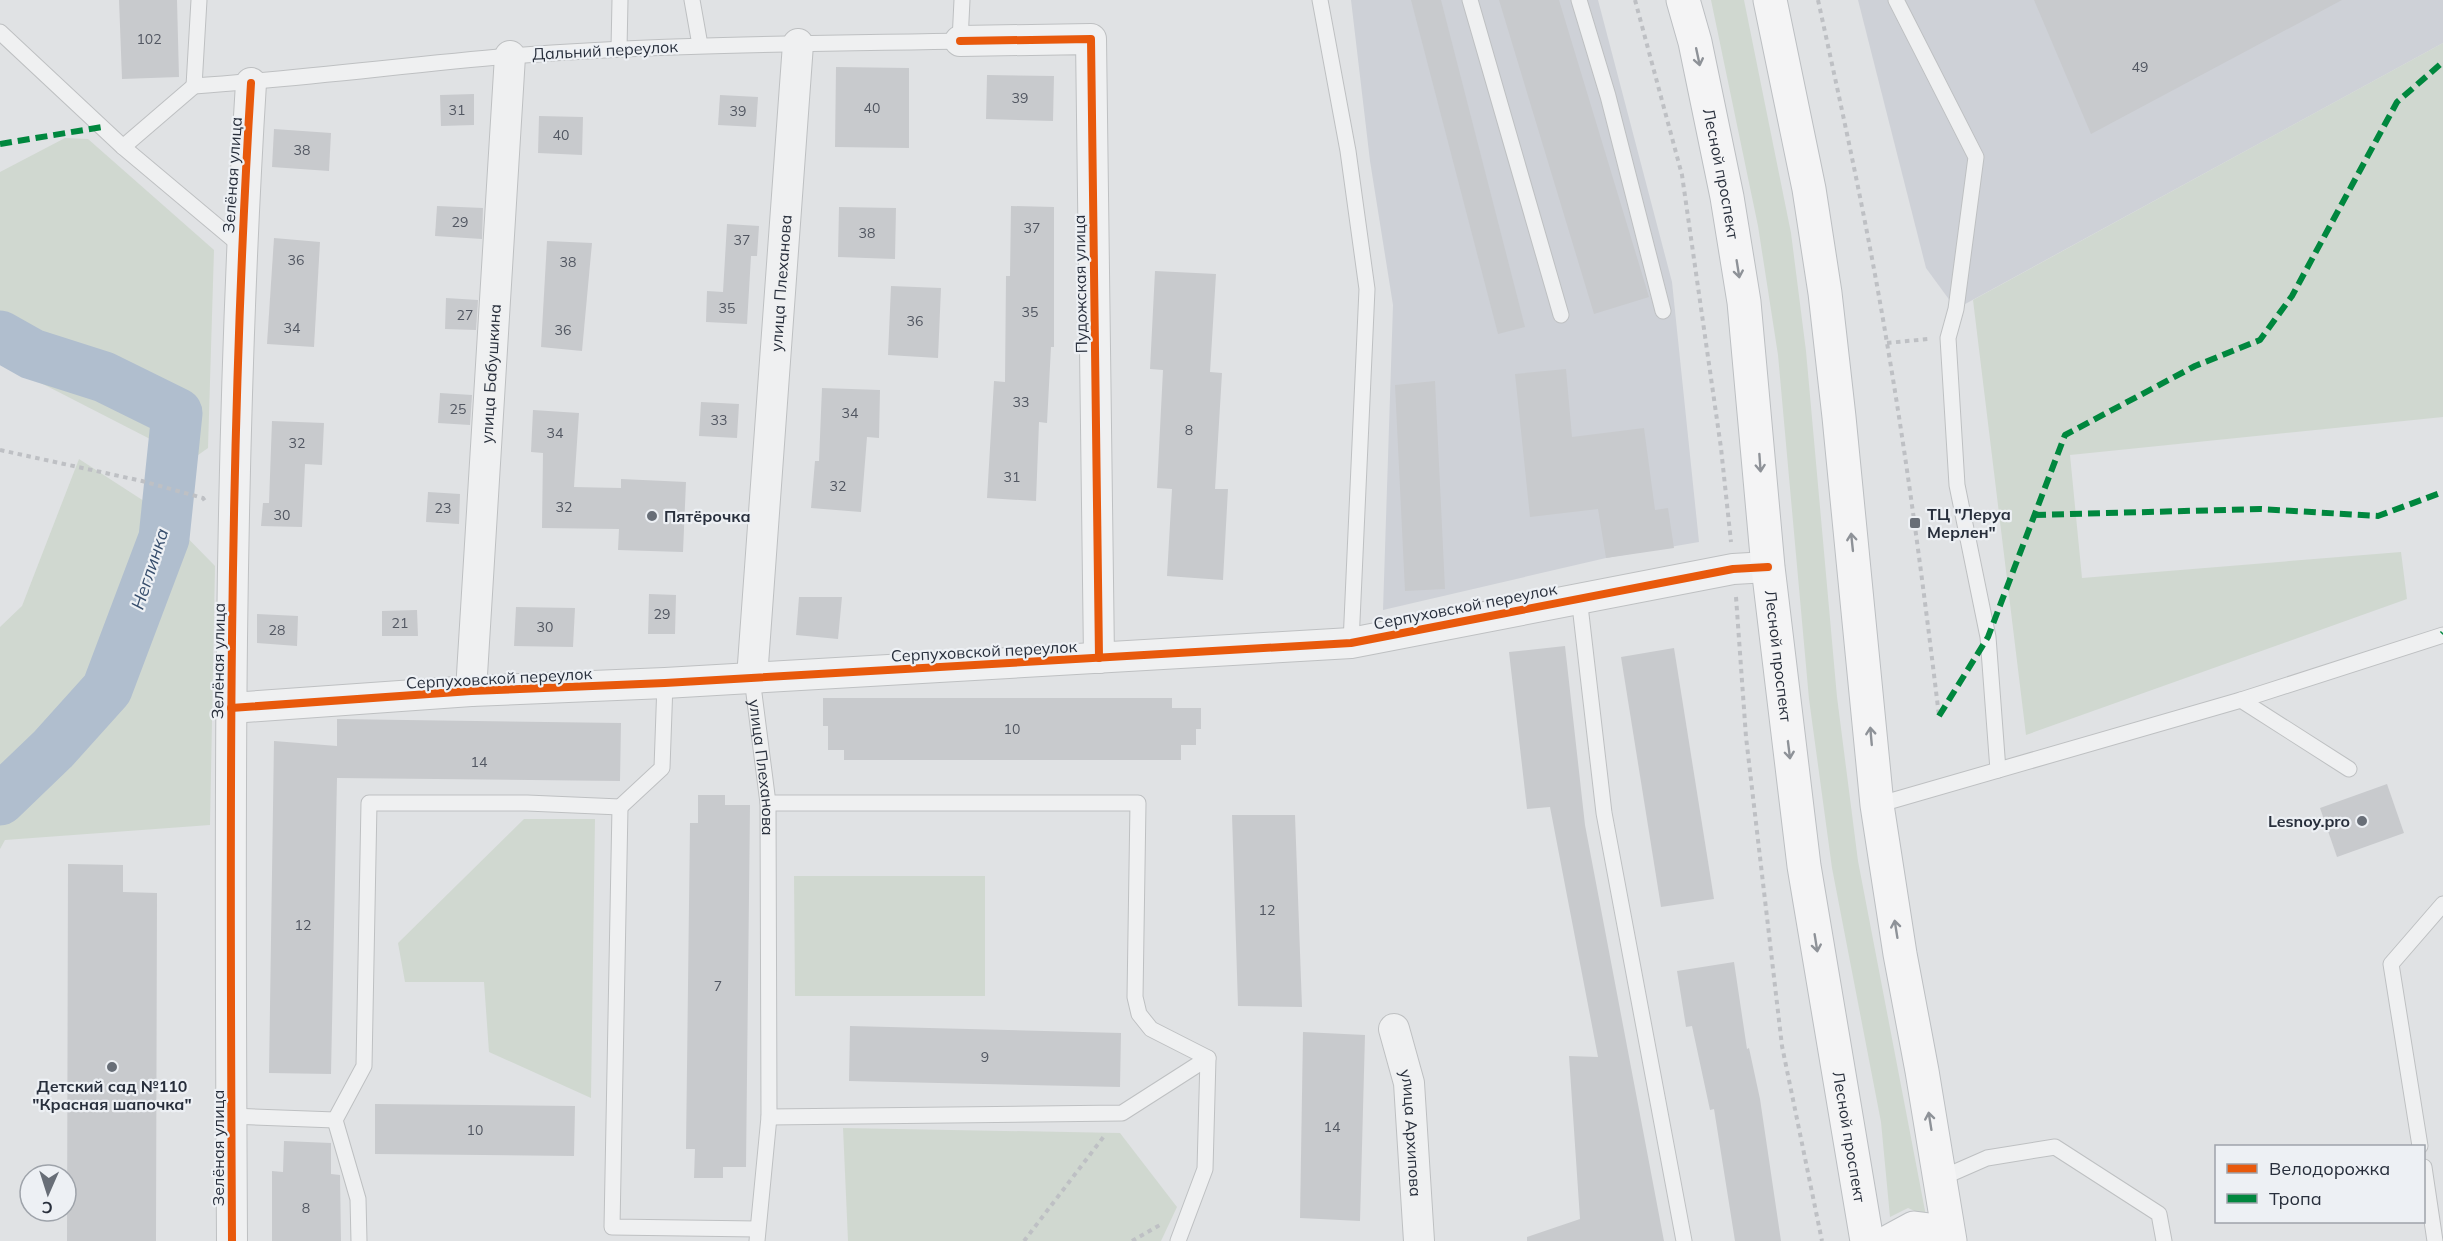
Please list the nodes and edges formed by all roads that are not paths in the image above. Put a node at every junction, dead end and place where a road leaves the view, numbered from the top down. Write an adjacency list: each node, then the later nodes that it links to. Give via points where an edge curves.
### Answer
1 (199, 0): 18 (lane)
2 (620, 0): 15 (lane)
3 (692, 0): 14 (lane)
4 (962, 0): 12 (lane)
5 (1320, 0): 26 (lane, via 1348,151 1367,289)
6 (1470, 0): 22 (lane)
7 (1579, 0): 21 (lane)
8 (1683, 0): 23 (main road, Лесной проспект, one-way to 23, via 1727,197 1744,302)
9 (1770, 0): 36 (main road, one-way to 9, via 1825,294 1809,189)
10 (1896, 0): 34 (lane, via 1976,157 1956,309 1948,338 1957,485 1988,637)
11 (0, 32): 19 (lane)
12 (960, 41): 13 (lane, Дальний переулок); 27 (street, Пудожская улица, via 1090,30)
13 (798, 44): 14 (lane, Дальний переулок); 28 (street, улица Плеханова)
14 (700, 45): 15 (lane, Дальний переулок)
15 (618, 49): 16 (lane, Дальний переулок)
16 (510, 56): 17 (lane, Дальний переулок); 30 (street, улица Бабушкина)
17 (251, 82): 18 (lane, Дальний переулок); 20 (street, Зелёная улица)
18 (194, 86): 19 (lane)
19 (123, 147): 20 (lane)
20 (241, 246): 32 (street, Зелёная улица)
21 (1663, 311)
22 (1561, 315)
23 (1768, 567): 24 (street, Серпуховской переулок, via 1734,569); 53 (main road, Лесной проспект, one-way to 53, via 1804,866)
24 (1579, 597): 26 (street, Серпуховской переулок); 52 (lane, via 1604,813)
25 (2443, 635): 31 (lane)
26 (1351, 643): 27 (street, Серпуховской переулок)
27 (1099, 658): 28 (street, Серпуховской переулок)
28 (752, 678): 29 (street, Серпуховской переулок); 35 (lane, улица Плеханова)
29 (665, 683): 30 (street, Серпуховской переулок); 37 (lane, via 662,768)
30 (471, 691): 32 (street, Серпуховской переулок)
31 (2241, 700): 33 (lane); 34 (lane)
32 (231, 708): 41 (street, Зелёная улица)
33 (2349, 769)
34 (1998, 770): 36 (lane)
35 (768, 803): 40 (lane, via 1138,802 1135,997 1139,1014 1151,1029); 42 (lane, улица Плеханова)
36 (1877, 805): 46 (main road, one-way to 36)
37 (620, 807): 43 (lane, via 369,803 364,1066); 47 (lane, via 612,1227)
38 (2443, 904): 44 (lane, via 2391,964)
39 (1395, 1029): 51 (street, улица Архипова, via 1409,1083)
40 (1208, 1058): 42 (lane, via 1122,1113); 50 (lane, via 1205,1169)
41 (231, 1116): 43 (lane); 48 (street, Зелёная улица)
42 (769, 1117): 47 (lane, улица Плеханова)
43 (334, 1120): 49 (lane, via 358,1198)
44 (2420, 1145)
45 (2425, 1174): 57 (lane)
46 (1940, 1179): 55 (main road); 56 (lane, via 1987,1158 2055,1147 2159,1214)
47 (757, 1235)
48 (232, 1241)
49 (358, 1241)
50 (1178, 1241)
51 (1419, 1241)
52 (1684, 1241)
53 (1868, 1241)
54 (1890, 1241): 55 (main road, via 1914,1228 1938,1231)
55 (1949, 1241)
56 (2164, 1241)
57 (2435, 1241)

